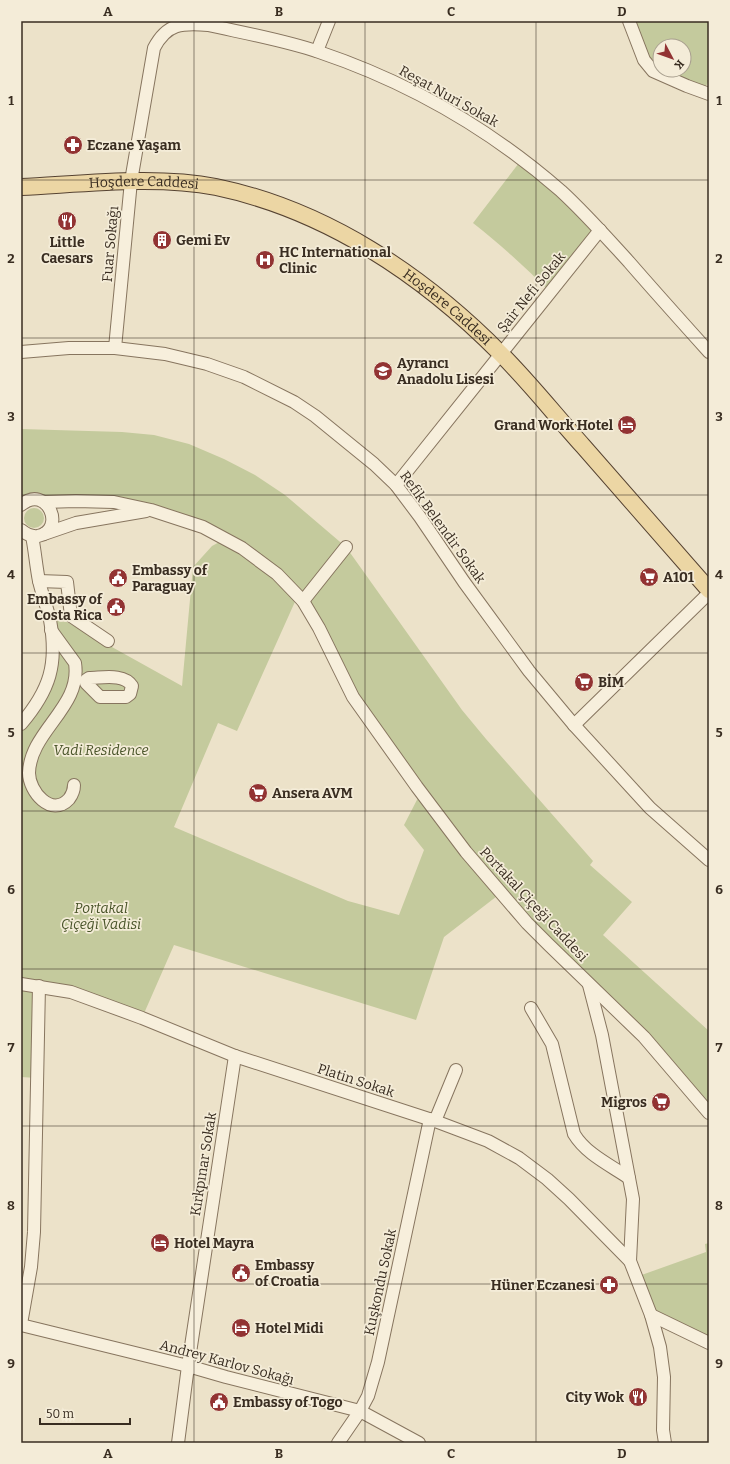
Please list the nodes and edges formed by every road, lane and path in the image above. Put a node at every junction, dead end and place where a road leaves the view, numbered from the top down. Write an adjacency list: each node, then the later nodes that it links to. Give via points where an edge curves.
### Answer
1 (329, 21): 4 (street)
2 (629, 21): 5 (street, via 644,60 653,71)
3 (154, 48): 4 (street, Reşat Nuri Sokak, via 166,30 180,24 193,23); 6 (street, Fuar Sokağı)
4 (317, 51): 8 (street, Reşat Nuri Sokak, via 422,95 466,120 533,167)
5 (709, 94)
6 (131, 181): 7 (main road, Hoşdere Caddesi); 9 (street, Fuar Sokağı); 12 (main road, Hoşdere Caddesi, via 215,187 263,199 302,214 371,249 406,273 444,302)
7 (21, 187)
8 (600, 230): 11 (street, Reşat Nuri Sokak); 12 (street, Şair Nefi Sokak)
9 (115, 348): 10 (street, Refik Belendir Sokak); 13 (street, Refik Belendir Sokak, via 165,354 207,364 270,389 315,416)
10 (21, 352)
11 (709, 352)
12 (501, 354): 13 (street, Şair Nefi Sokak); 20 (main road, Hoşdere Caddesi)
13 (396, 485): 27 (street, Refik Belendir Sokak, via 529,671)
14 (44, 502): 15 (street, Portakal Çiçeği Caddesi, via 33,499); 16 (street, Portakal Çiçeği Caddesi, via 114,502); 17 (street, via 49,506 52,524 48,530)
15 (21, 504)
16 (151, 510): 17 (street, Portakal Çiçeği Caddesi); 21 (street, Portakal Çiçeği Caddesi, via 203,527 242,548 277,574)
17 (28, 533): 19 (street)
18 (346, 547): 21 (street)
19 (39, 581): 22 (street); 23 (street, via 66,582 71,616)
20 (709, 591): 27 (street)
21 (303, 601): 31 (street, Portakal Çiçeği Caddesi, via 353,697 417,787 466,852 527,922)
22 (51, 630): 24 (street, via 75,663); 26 (street, via 54,652 50,674 35,707)
23 (108, 641)
24 (76, 671): 25 (street); 28 (street, via 74,684 60,713 35,748 29,772 32,787 44,802 50,805 56,806 66,801 73,792)
25 (86, 680)
26 (21, 724)
27 (574, 725): 29 (street, Refik Belendir Sokak, via 650,808)
28 (74, 785)
29 (709, 860)
30 (21, 984): 32 (street, Platin Sokak)
31 (589, 985): 36 (street, via 644,1037); 38 (street, Portakal Çiçeği Caddesi, via 602,1035)
32 (39, 986): 34 (street, Platin Sokak, via 71,992); 41 (street, via 34,1232)
33 (531, 1008): 38 (street, via 552,1044 574,1134 579,1143)
34 (235, 1056): 37 (street, Platin Sokak); 43 (street, Kırkpınar Sokak)
35 (456, 1070): 37 (street, Kuşkondu Sokak)
36 (709, 1113)
37 (432, 1120): 39 (street, Platin Sokak, via 488,1141 519,1158 569,1199); 44 (street, Kuşkondu Sokak, via 378,1362 368,1396)
38 (629, 1178): 39 (street, Portakal Çiçeği Caddesi, via 633,1199)
39 (630, 1261): 40 (street, Portakal Çiçeği Caddesi)
40 (651, 1315): 42 (street); 48 (street, Portakal Çiçeği Caddesi, via 660,1347 664,1377)
41 (21, 1325): 43 (street, Andrey Karlov Sokağı)
42 (709, 1343)
43 (188, 1366): 44 (street, Andrey Karlov Sokağı); 45 (street, Kırkpınar Sokak)
44 (360, 1411): 46 (street, Kuşkondu Sokak); 47 (street, Andrey Karlov Sokağı)
45 (178, 1443)
46 (338, 1443)
47 (419, 1443)
48 (665, 1443)

